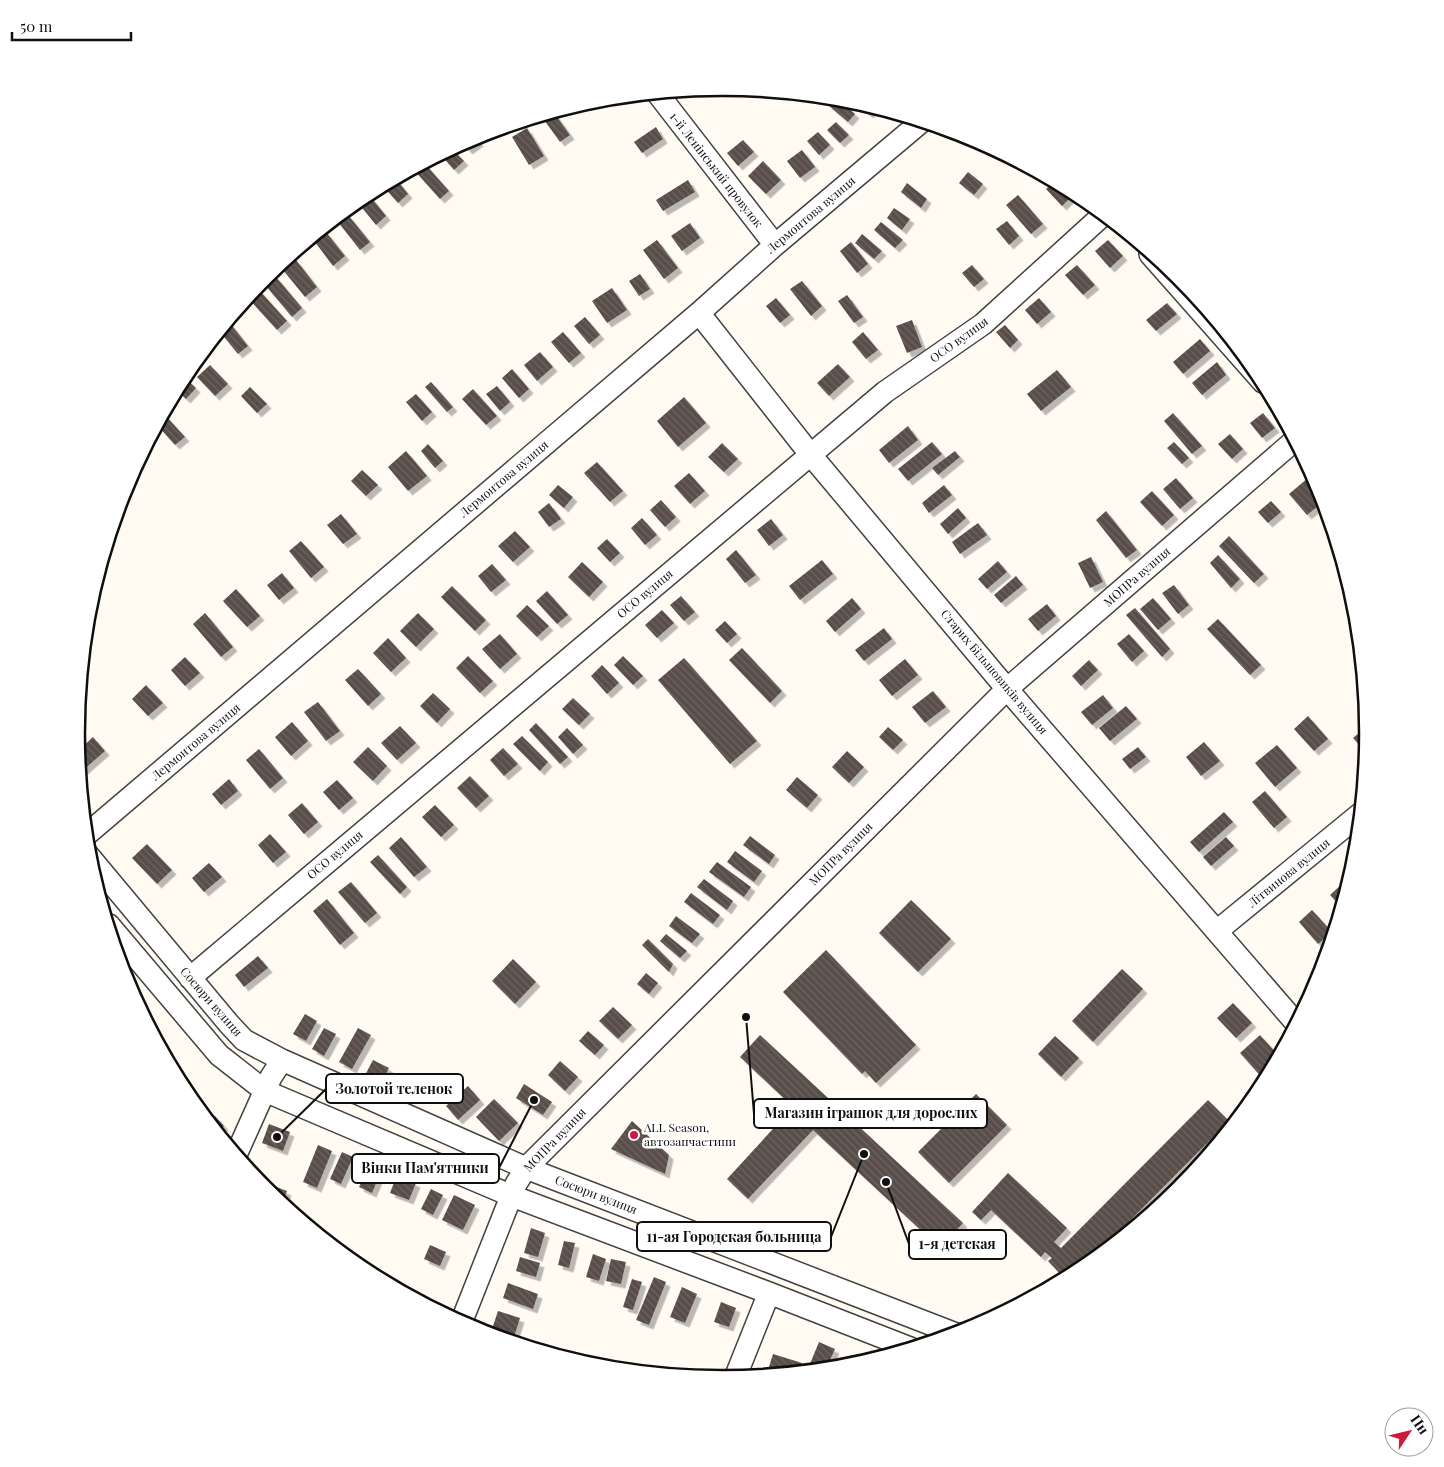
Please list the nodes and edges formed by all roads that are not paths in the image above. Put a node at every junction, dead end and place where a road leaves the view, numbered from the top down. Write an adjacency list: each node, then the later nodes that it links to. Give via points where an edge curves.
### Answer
1 (662, 100): 4 (street, 1-й Ленінський провулок)
2 (916, 127): 4 (street, Лермонтова вулиця)
3 (1098, 220): 7 (street, ОСО вулиця, via 983,324 885,392)
4 (775, 245): 5 (street, Лермонтова вулиця)
5 (699, 313): 7 (street, Старих Більшовиків вулиця); 10 (street, Лермонтова вулиця)
6 (1289, 445): 8 (street, МОПРа вулиця)
7 (810, 454): 8 (street, Старих Більшовиків вулиця); 14 (street, ОСО вулиця)
8 (1007, 689): 12 (street, Старих Більшовиків вулиця); 19 (street, МОПРа вулиця)
9 (1354, 819): 12 (street, Літвинова вулиця)
10 (92, 830)
11 (100, 869): 14 (street, Сосюри вулиця)
12 (1218, 931): 15 (street, Старих Більшовиків вулиця)
13 (118, 936): 17 (street, Сосюри вулиця, via 219,1055)
14 (190, 978): 16 (street, Сосюри вулиця, via 244,1040)
15 (1291, 1018)
16 (282, 1060): 17 (street); 19 (street, Сосюри вулиця)
17 (265, 1091): 18 (street); 19 (street, Сосюри вулиця)
18 (239, 1149)
19 (518, 1183): 20 (street, Сосюри вулиця); 21 (street, МОПРа вулиця); 22 (street, Сосюри вулиця)
20 (769, 1293): 23 (street, Сосюри вулиця); 24 (street)
21 (464, 1316)
22 (945, 1330)
23 (901, 1345)
24 (738, 1370)

